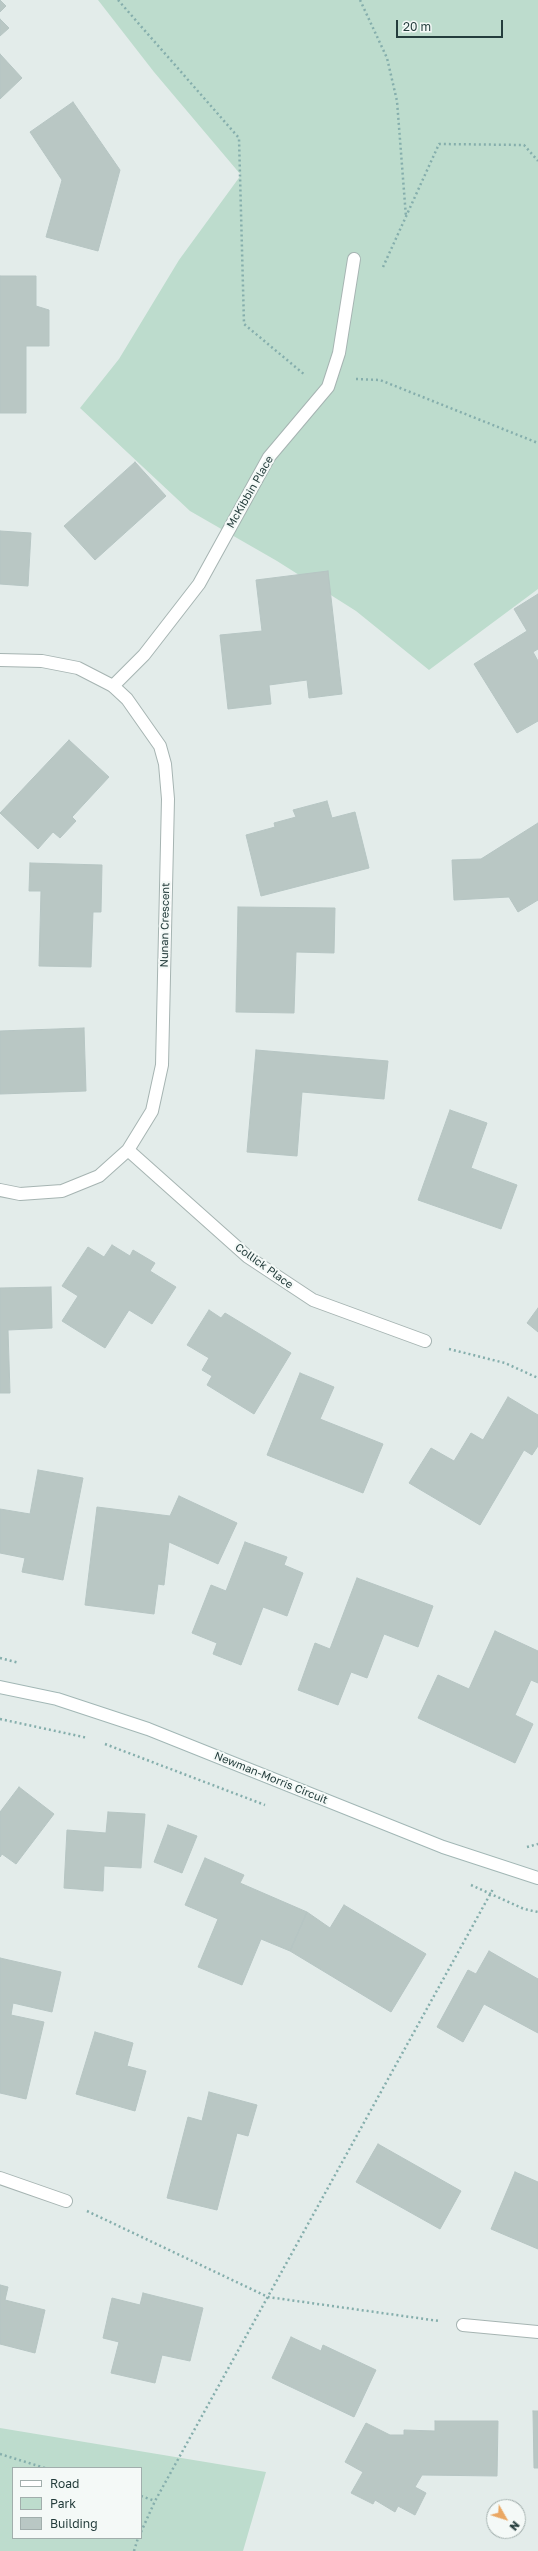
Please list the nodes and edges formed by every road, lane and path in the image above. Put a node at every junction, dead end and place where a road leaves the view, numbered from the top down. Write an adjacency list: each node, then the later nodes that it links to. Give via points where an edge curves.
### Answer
1 (118, 0): 7 (path, via 239,138 244,324 309,379)
2 (360, 0): 4 (path, via 387,58 398,101)
3 (538, 161): 4 (path, via 524,145 439,144)
4 (406, 217): 6 (path)
5 (354, 259): 7 (street, McKibbin Place, via 339,353)
6 (383, 267)
7 (330, 379): 8 (path, via 380,380); 10 (street, McKibbin Place, via 328,386 269,456 199,584 144,654)
8 (538, 443)
9 (0, 660): 10 (street, Nunan Crescent, via 42,662 78,668)
10 (112, 686): 11 (street, Nunan Crescent, via 127,699 160,746 166,764 168,799 162,1065 152,1111)
11 (128, 1150): 12 (street, Nunan Crescent, via 99,1176 62,1191 20,1194); 13 (street, Collick Place, via 248,1257 313,1300)
12 (0, 1190)
13 (425, 1341): 14 (path, via 467,1355 505,1363)
14 (538, 1378)
15 (0, 1687): 20 (street, Newman-Morris Circuit, via 57,1699 148,1729 443,1847)
16 (0, 1719): 17 (path)
17 (92, 1738)
18 (99, 1741): 19 (path)
19 (270, 1808)
20 (505, 1867): 21 (street, Newman-Morris Circuit); 23 (path)
21 (538, 1878)
22 (464, 1882): 23 (path)
23 (490, 1893): 24 (path, via 524,1909); 27 (path)
24 (538, 1912)
25 (0, 2178): 26 (street)
26 (66, 2201): 27 (path)
27 (268, 2297): 28 (path); 33 (path)
28 (463, 2325): 29 (street)
29 (538, 2332)
30 (0, 2454): 31 (path)
31 (42, 2467)
32 (142, 2496): 33 (path)
33 (155, 2501): 34 (path)
34 (142, 2530)
35 (138, 2539): 36 (path)
36 (134, 2551)

